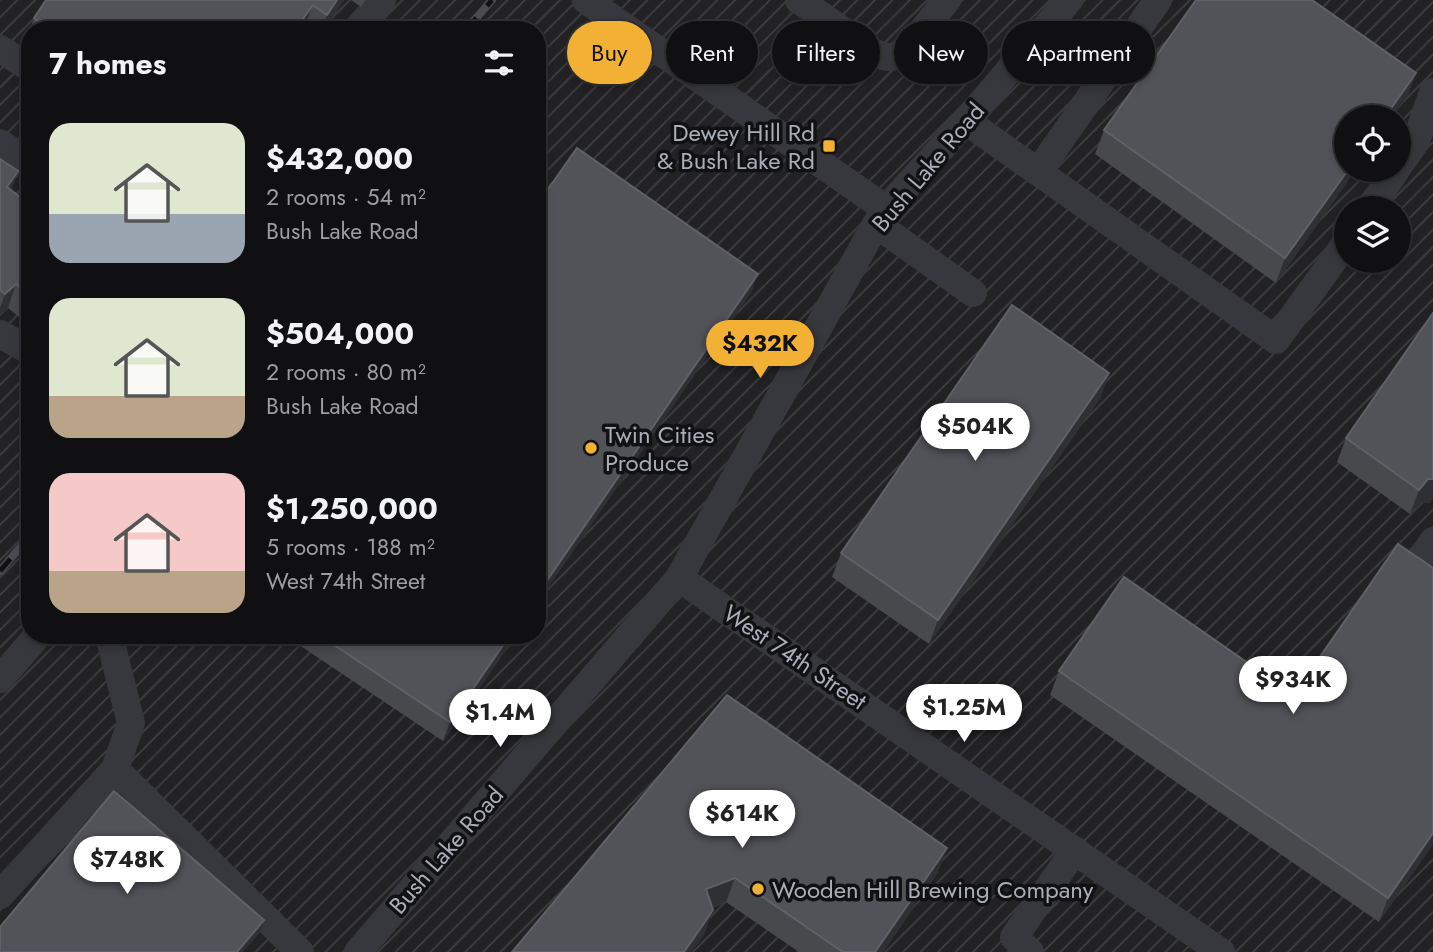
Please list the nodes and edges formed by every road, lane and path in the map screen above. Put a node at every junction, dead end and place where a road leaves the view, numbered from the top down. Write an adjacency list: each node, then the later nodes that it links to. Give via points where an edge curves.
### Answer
1 (382, 0): 7 (street)
2 (586, 0): 16 (street)
3 (799, 0): 4 (street, via 884,57 904,50)
4 (947, 0)
5 (1069, 0): 11 (street, Bush Lake Road)
6 (1158, 0): 15 (street)
7 (364, 21)
8 (0, 48): 9 (street)
9 (21, 62)
10 (1433, 92): 13 (street)
11 (966, 121): 15 (street); 16 (street, Bush Lake Road)
12 (0, 144): 14 (street)
13 (1411, 148)
14 (21, 158)
15 (1038, 172): 17 (street, via 1276,340)
16 (881, 217): 18 (street); 21 (street, Bush Lake Road)
17 (1334, 260)
18 (973, 293)
19 (0, 334): 20 (street)
20 (21, 346)
21 (679, 578): 26 (street, West 74th Street); 30 (street, Bush Lake Road)
22 (30, 644): 24 (street)
23 (111, 644): 25 (street, via 131,723)
24 (0, 679)
25 (115, 769): 27 (street); 28 (street)
26 (1075, 850): 29 (street); 31 (street, West 74th Street)
27 (0, 895)
28 (285, 947)
29 (1016, 947)
30 (358, 952)
31 (1221, 952)

